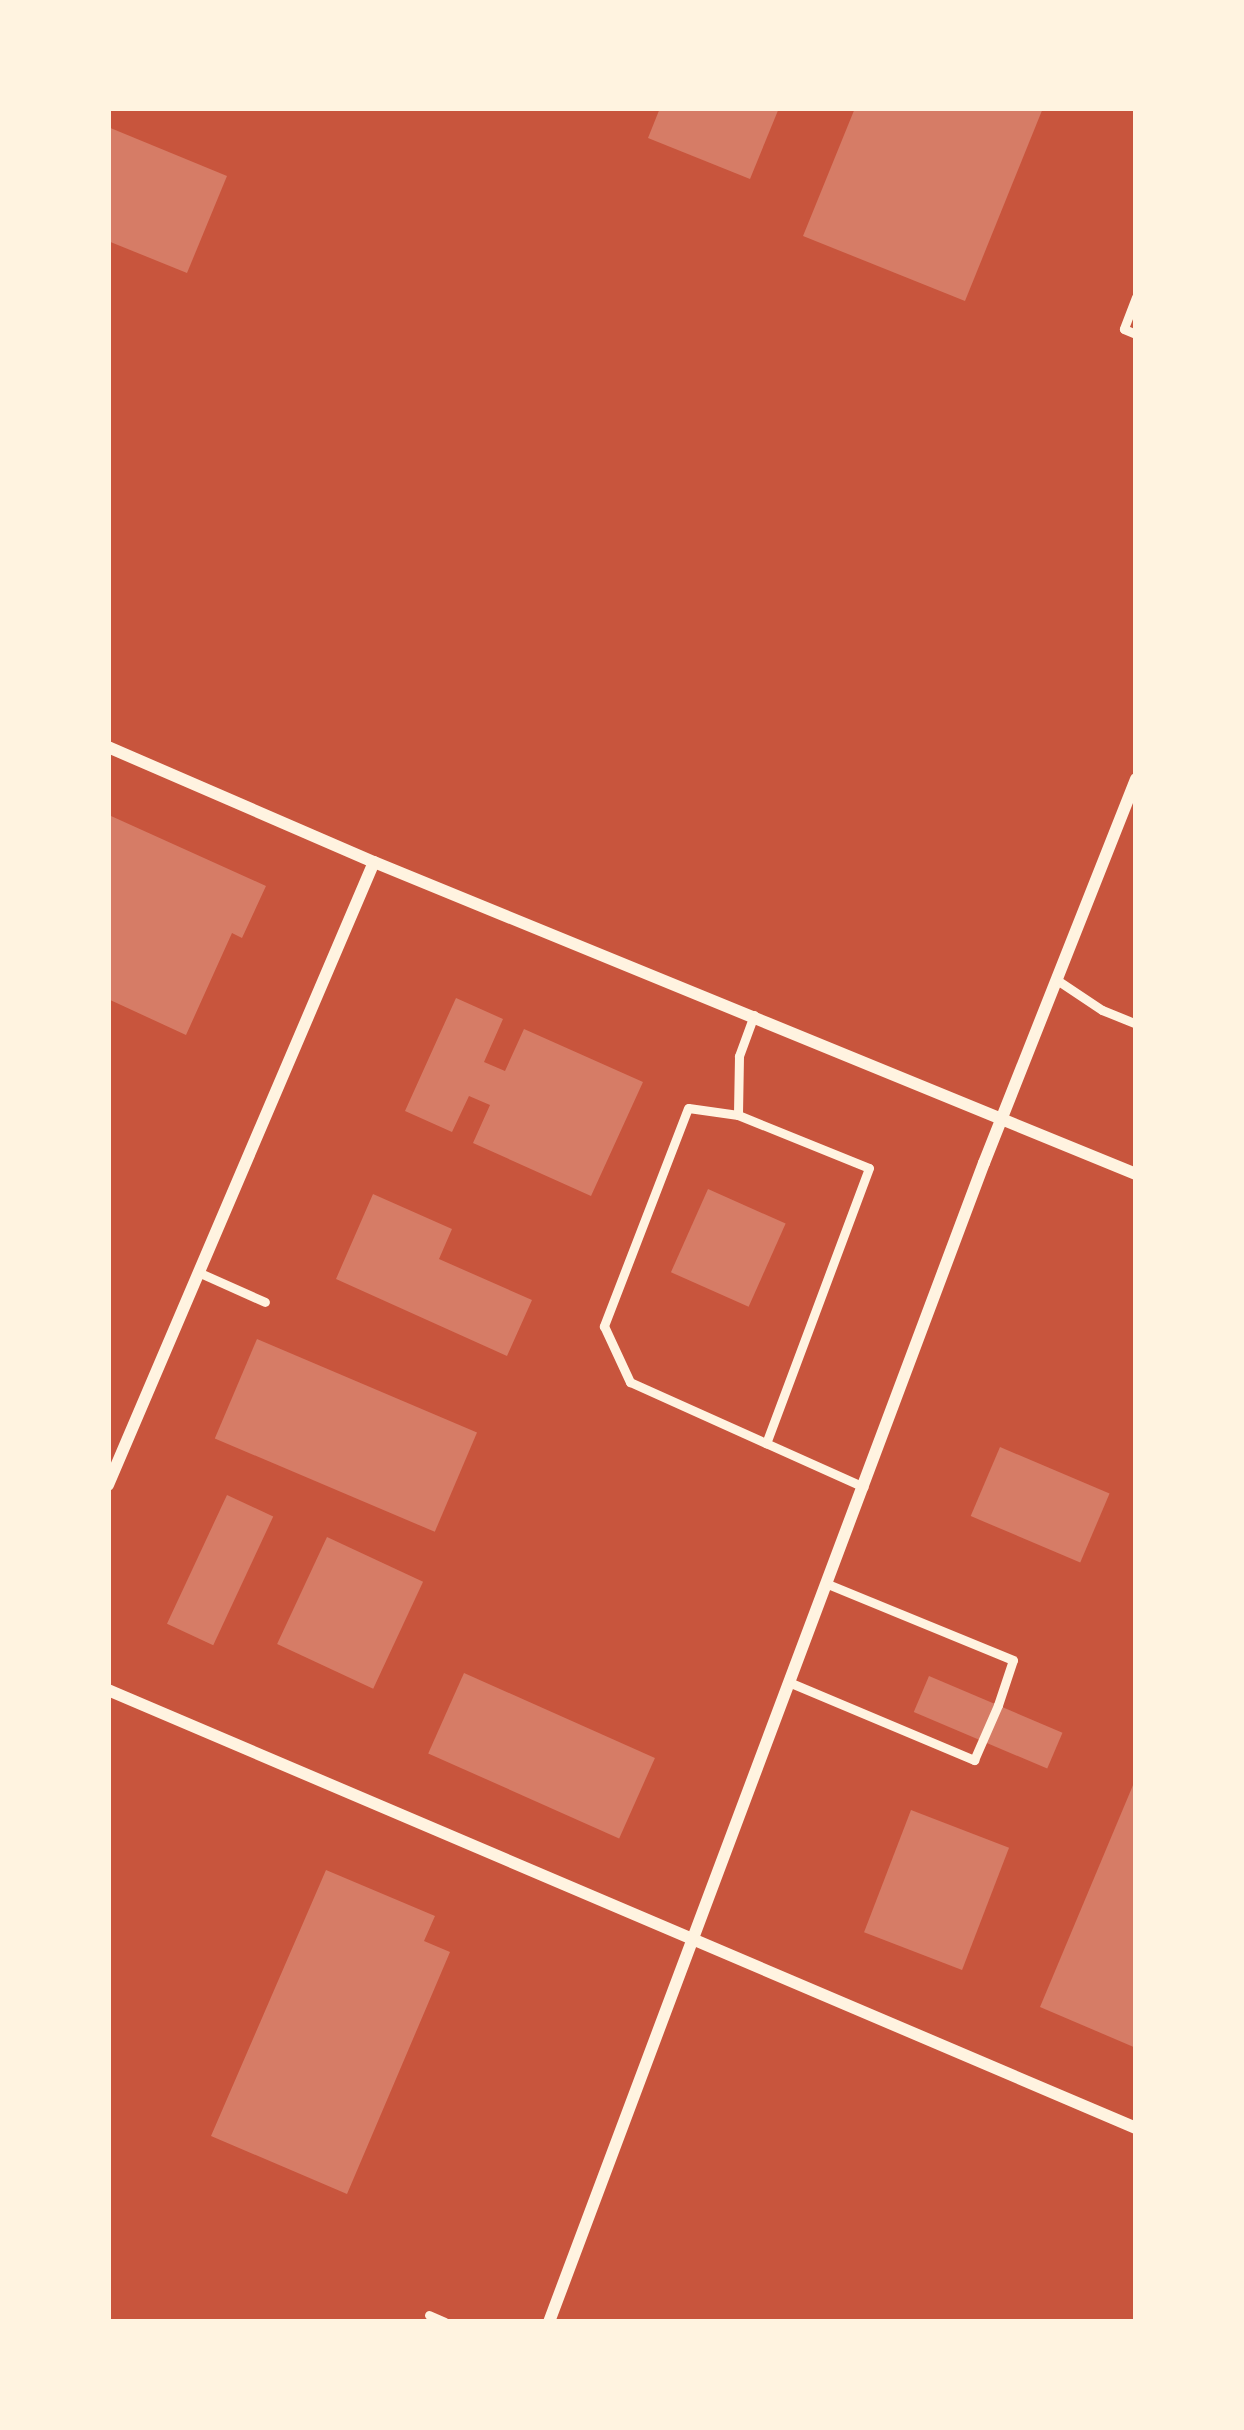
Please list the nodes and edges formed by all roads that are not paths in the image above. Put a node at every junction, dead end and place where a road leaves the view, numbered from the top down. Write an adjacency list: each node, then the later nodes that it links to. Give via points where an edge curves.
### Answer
1 (1136, 297): 2 (lane, via 1124,329)
2 (1136, 334)
3 (108, 747): 5 (street)
4 (1136, 778): 6 (street)
5 (374, 862): 7 (street); 12 (street)
6 (1057, 980): 8 (lane); 10 (street)
7 (754, 1016): 9 (lane, via 739,1056); 10 (street)
8 (1136, 1024)
9 (738, 1115): 14 (lane, via 869,1168); 14 (lane, via 688,1108 604,1326 631,1382)
10 (1003, 1116): 11 (street); 16 (street)
11 (1136, 1174)
12 (200, 1273): 13 (lane); 15 (street)
13 (265, 1302)
14 (766, 1443): 16 (lane)
15 (108, 1485)
16 (864, 1487): 17 (street)
17 (828, 1584): 18 (street); 18 (lane, via 1013,1660 998,1705 974,1760)
18 (791, 1683): 20 (street)
19 (108, 1690): 20 (street)
20 (694, 1942): 21 (street); 24 (street)
21 (1136, 2128)
22 (429, 2315): 23 (lane)
23 (446, 2322)
24 (549, 2322)

